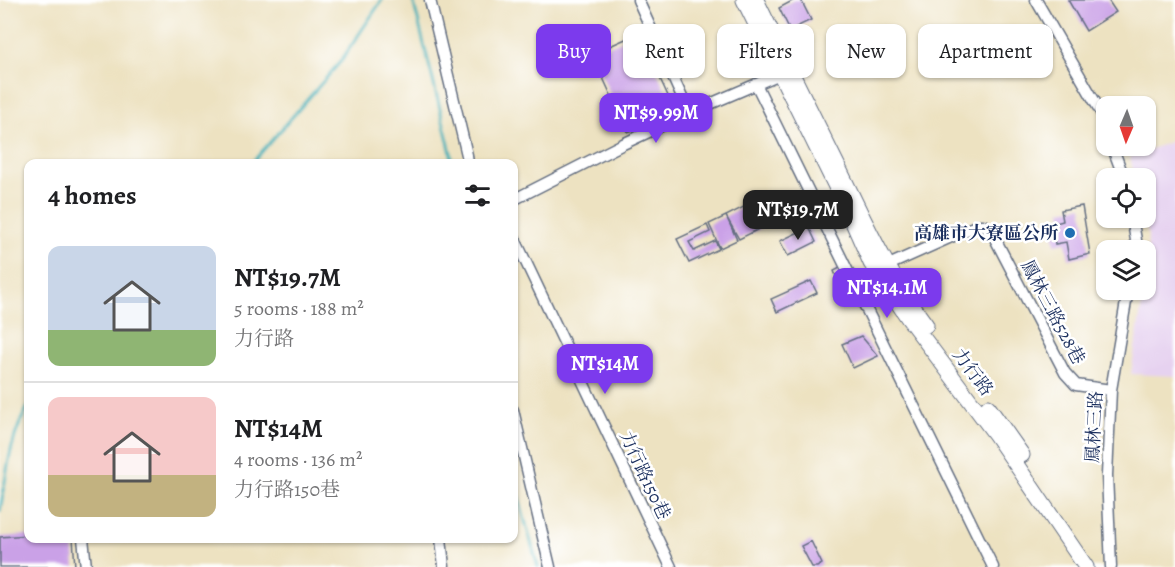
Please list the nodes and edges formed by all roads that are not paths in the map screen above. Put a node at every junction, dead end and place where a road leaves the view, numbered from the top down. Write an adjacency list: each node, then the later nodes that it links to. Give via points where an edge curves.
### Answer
1 (430, 0): 13 (street)
2 (638, 0): 12 (street)
3 (744, 0): 6 (main road, 力行路)
4 (756, 0): 7 (main road, 力行路)
5 (1036, 0): 11 (street)
6 (758, 24)
7 (766, 24)
8 (770, 78): 10 (street)
9 (788, 78): 16 (main road, 力行路, via 857,207)
10 (756, 84): 12 (street); 26 (street)
11 (1096, 104)
12 (689, 113): 14 (street)
13 (467, 159)
14 (518, 197)
15 (518, 246): 25 (street, 力行路150巷)
16 (882, 268): 18 (street, 鳳林三路528巷, via 983,225 990,230 1071,381); 27 (main road, 力行路, via 909,320 996,435); 28 (main road, 力行路, via 1005,429)
17 (1126, 300): 18 (street, 鳳林三路)
18 (1112, 390): 29 (street, 鳳林三路, via 1107,475)
19 (518, 431): 24 (street)
20 (84, 543): 22 (street)
21 (442, 543): 23 (street)
22 (86, 567)
23 (444, 567)
24 (550, 567)
25 (671, 567)
26 (993, 567)
27 (1086, 567)
28 (1098, 567)
29 (1111, 567)

